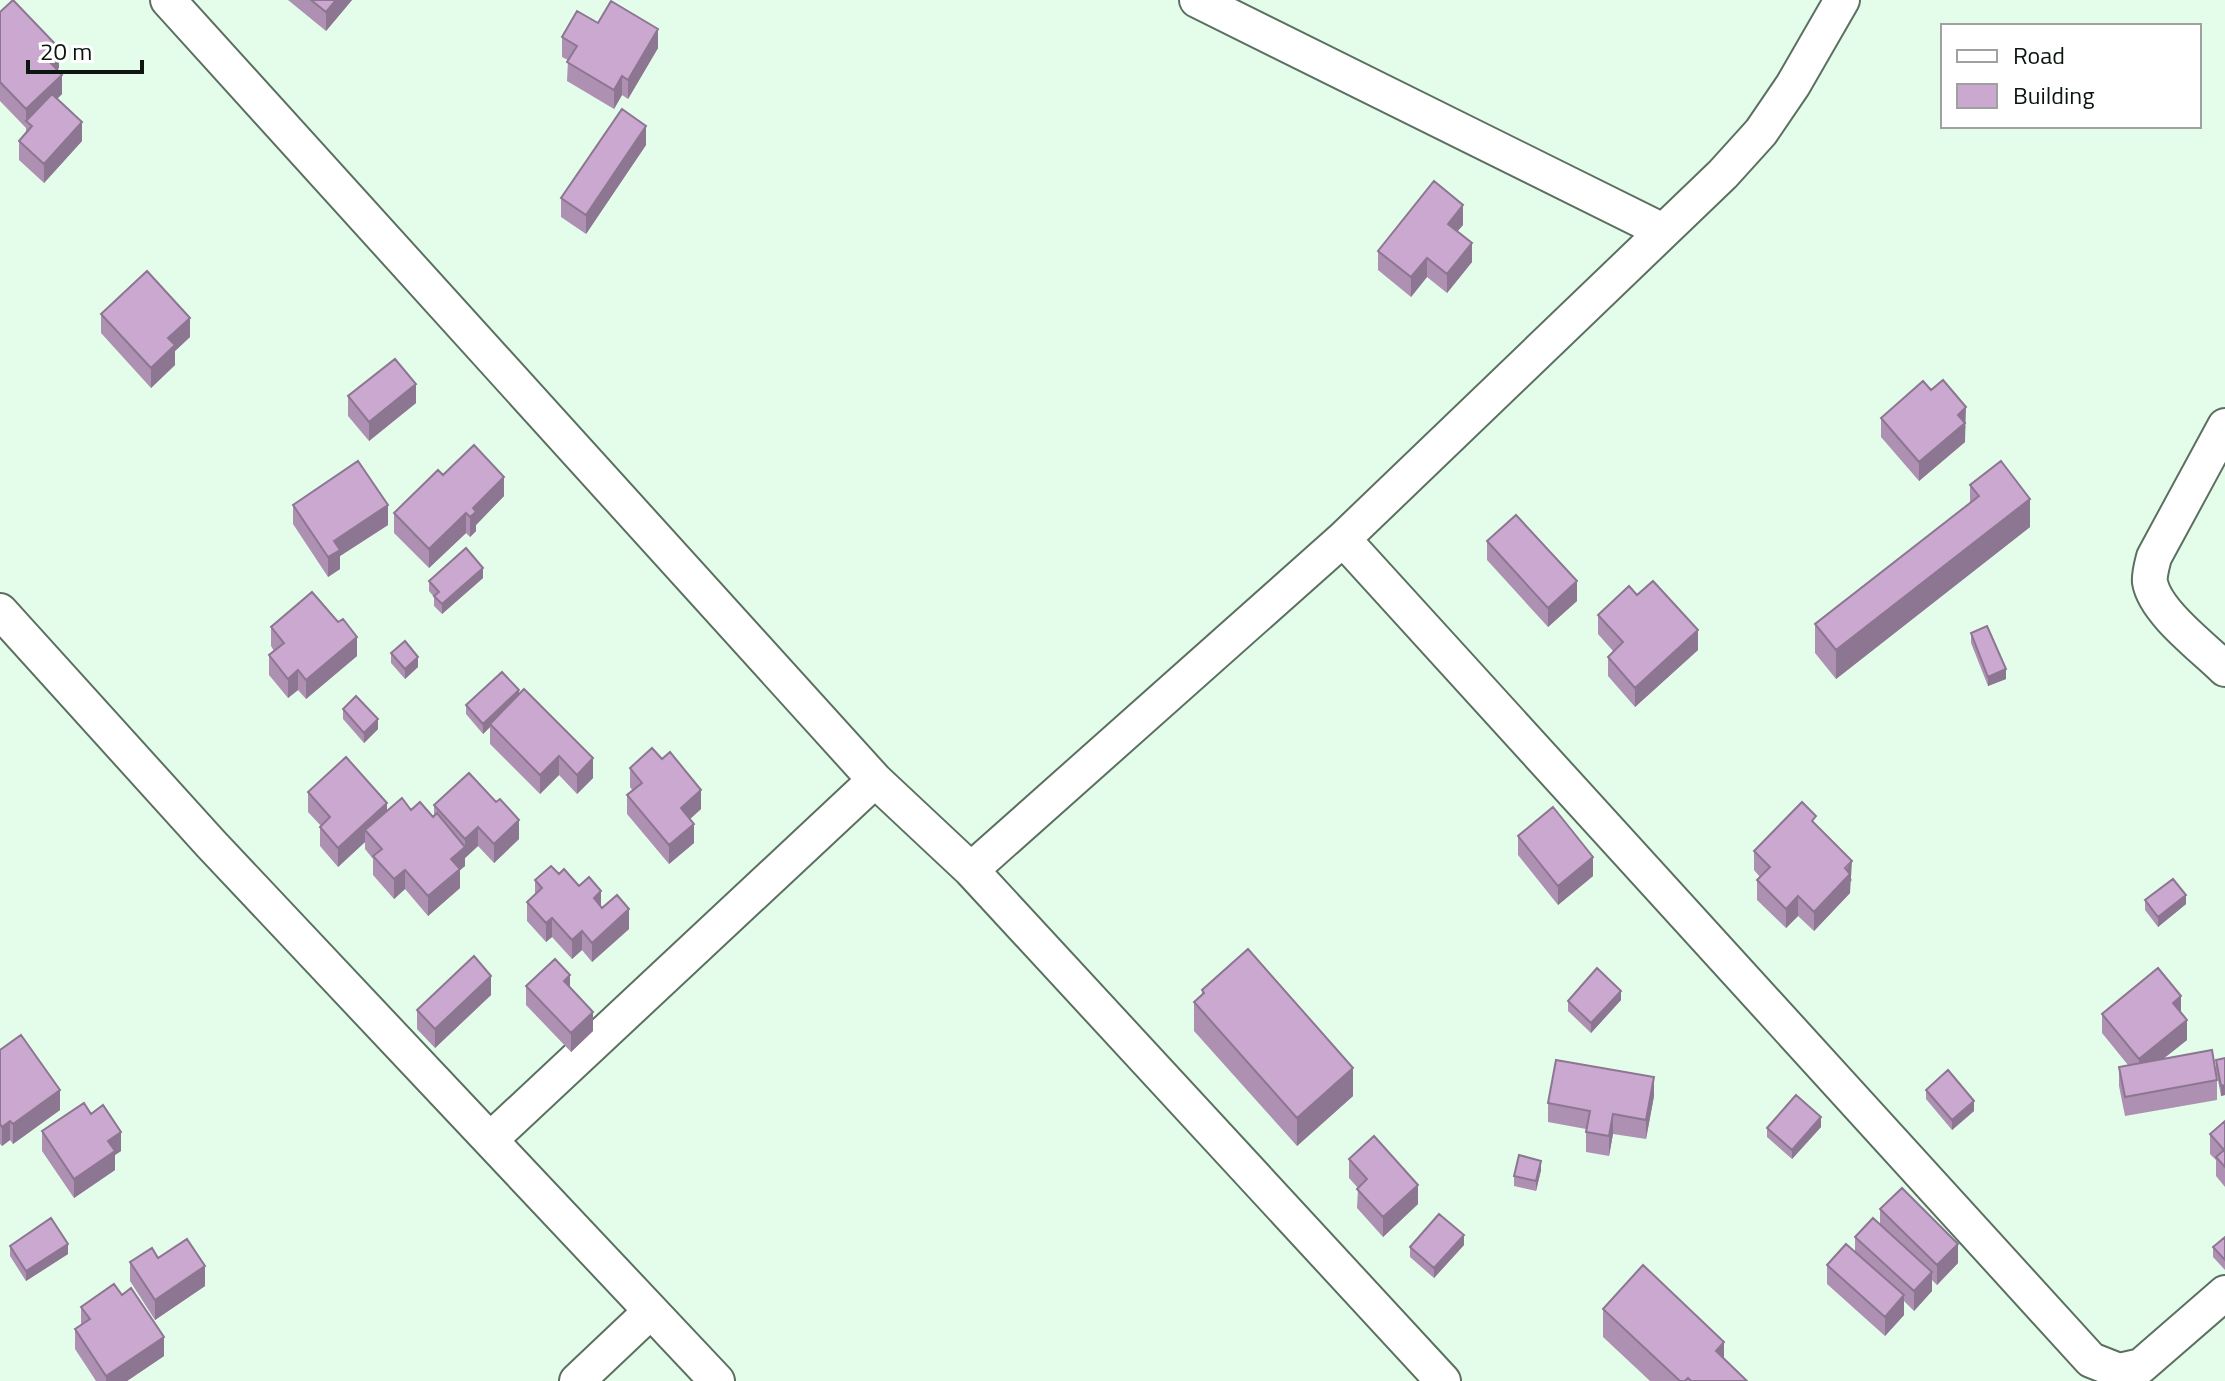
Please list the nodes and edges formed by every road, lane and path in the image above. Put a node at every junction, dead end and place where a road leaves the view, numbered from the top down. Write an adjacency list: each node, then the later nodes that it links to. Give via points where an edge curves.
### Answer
1 (168, 0): 9 (street)
2 (1197, 0): 4 (street)
3 (1842, 0): 4 (street, via 1761,132)
4 (1663, 231): 6 (street)
5 (2225, 426): 8 (street, via 2154,557 2149,580 2165,611)
6 (1343, 539): 10 (street); 12 (street, via 2091,1360 2119,1371 2141,1366)
7 (0, 611): 11 (street)
8 (2225, 669)
9 (875, 780): 10 (street); 11 (street)
10 (971, 870): 16 (street)
11 (490, 1140): 13 (street)
12 (2225, 1293)
13 (651, 1311): 14 (street); 15 (street)
14 (577, 1381)
15 (717, 1381)
16 (1443, 1381)

